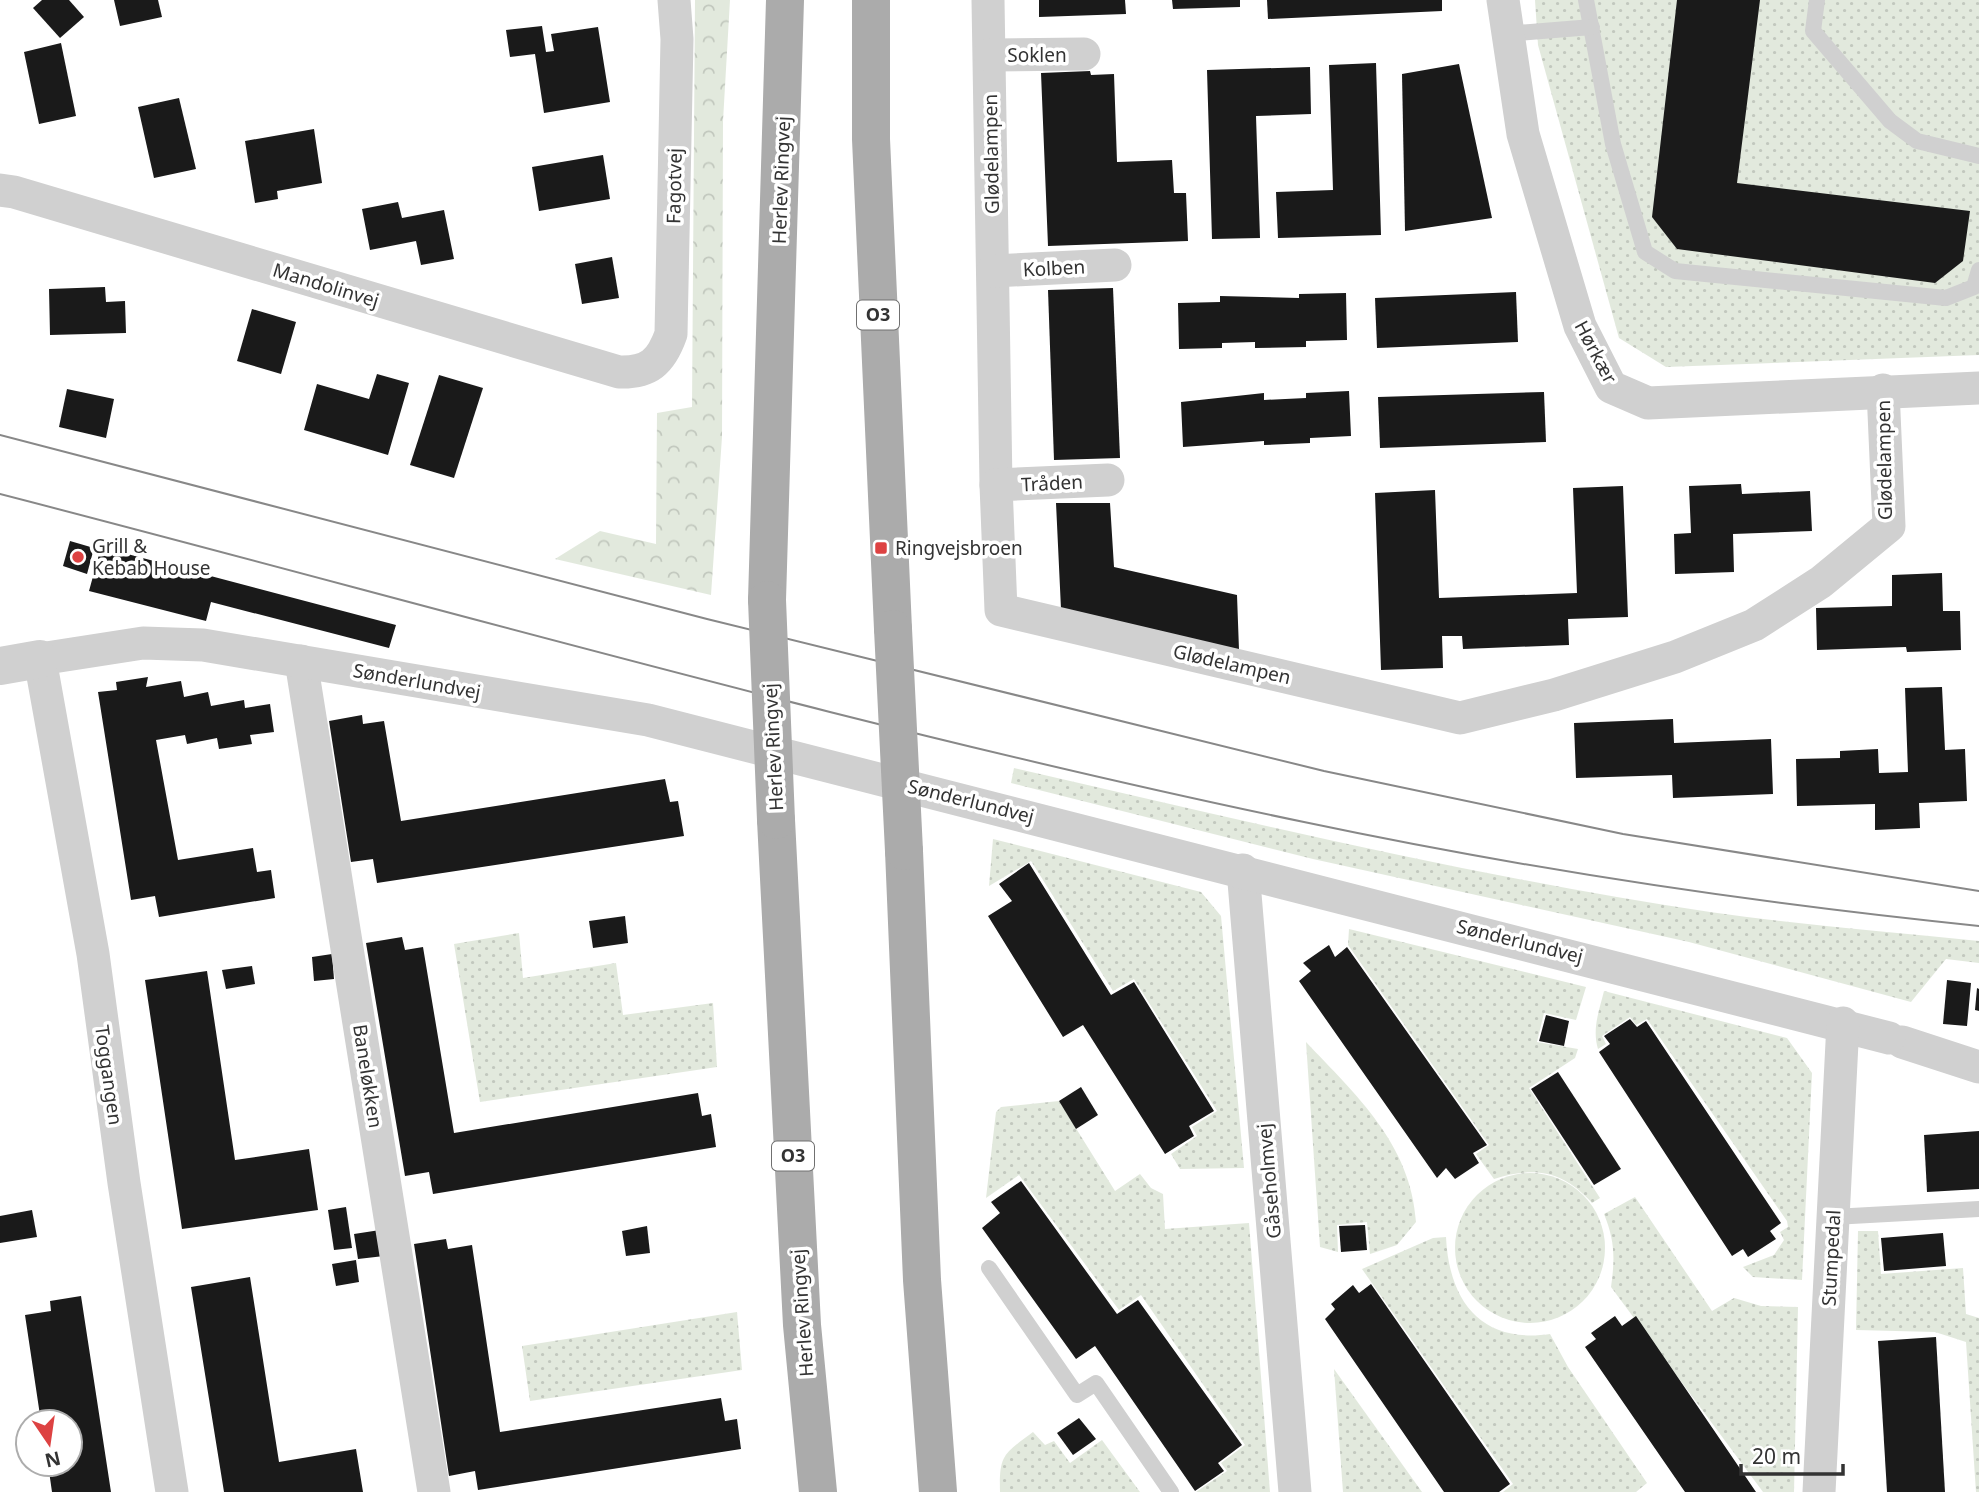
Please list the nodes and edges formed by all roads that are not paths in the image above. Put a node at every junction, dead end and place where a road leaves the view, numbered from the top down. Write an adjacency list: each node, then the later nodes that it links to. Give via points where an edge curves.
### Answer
1 (674, 0): 17 (street, Fagotvej, via 671,334)
2 (785, 0): 33 (main road, Herlev Ringvej / O3, bridge, via 767,600 802,1325)
3 (871, 0): 34 (main road, O3, bridge, via 871,139 922,1280)
4 (988, 0): 11 (street, Glødelampen)
5 (1503, 0): 9 (street, Hørkær)
6 (1586, 0): 8 (lane)
7 (1817, 0): 12 (lane, via 1813,31 1890,121 1917,141)
8 (1592, 27): 9 (lane); 15 (lane, via 1613,144 1645,252 1675,271 1946,298 1974,287)
9 (1506, 34): 19 (street, Hørkær, via 1523,134 1554,241 1580,326 1611,387 1648,403)
10 (1084, 54): 11 (street, Soklen)
11 (990, 55): 16 (street, Glødelampen)
12 (1979, 155)
13 (0, 190): 17 (street, Mandolinvej, via 619,372 637,373)
14 (1115, 265): 16 (street, Kolben)
15 (1979, 270)
16 (993, 271): 21 (street, Glødelampen)
17 (653, 367)
18 (1979, 388): 19 (street, Hørkær)
19 (1883, 390): 21 (street, Glødelampen, via 1889,526 1821,582 1754,625 1675,657 1554,695 1460,718 1001,610)
20 (1108, 480): 21 (street, Tråden)
21 (996, 485)
22 (40, 659): 23 (street, Sønderlundvej, via 143,643 203,645); 24 (street); 31 (street, Toggangen, via 93,954)
23 (301, 661): 25 (street, Sønderlundvej, via 648,720); 32 (street, Baneløkken)
24 (0, 666)
25 (1243, 870): 26 (street, Sønderlundvej); 36 (street, Gåseholmvej)
26 (1843, 1023): 27 (street, Sønderlundvej); 29 (street, Stumpedal)
27 (1979, 1067)
28 (1979, 1209): 29 (lane)
29 (1833, 1217): 37 (street, Stumpedal)
30 (989, 1268): 35 (lane, via 1077,1395 1096,1383)
31 (172, 1492)
32 (434, 1492)
33 (818, 1492)
34 (938, 1492)
35 (1171, 1492)
36 (1295, 1492)
37 (1819, 1492)

